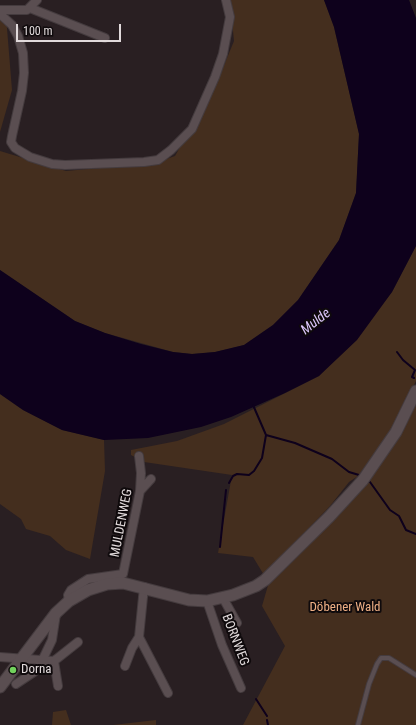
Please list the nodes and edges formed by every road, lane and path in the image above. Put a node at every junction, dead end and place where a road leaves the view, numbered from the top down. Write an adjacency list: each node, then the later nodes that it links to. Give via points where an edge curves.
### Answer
1 (37, 0): 3 (street)
2 (226, 0): 5 (street, via 230,17 223,54 192,129 158,160 144,162 52,164 30,157 15,148 11,142 22,91 23,53 12,25)
3 (30, 8): 4 (street); 6 (street)
4 (0, 10)
5 (0, 14)
6 (105, 38)
7 (416, 391): 8 (main road)
8 (411, 412): 13 (main road, via 363,480 274,573 256,586)
9 (139, 456): 11 (street, MULDENWEG)
10 (151, 479): 11 (street)
11 (140, 491): 14 (street, MULDENWEG, via 123,574 88,579 71,590 68,595)
12 (144, 587): 14 (main road, via 123,583 107,584 88,590); 15 (main road, via 189,600); 18 (street)
13 (223, 598): 15 (main road); 17 (street)
14 (69, 601): 16 (main road)
15 (207, 601): 29 (street, BORNWEG, via 222,645)
16 (56, 613): 21 (main road); 22 (street, via 52,640)
17 (237, 623)
18 (139, 637): 24 (street); 30 (street)
19 (78, 642): 23 (street)
20 (0, 657): 21 (street)
21 (21, 658): 22 (street); 28 (main road)
22 (42, 662): 23 (street); 26 (street, via 34,672)
23 (54, 662): 27 (street)
24 (125, 666)
25 (416, 675): 31 (lane, via 389,658 381,658 369,684)
26 (16, 684)
27 (58, 686)
28 (0, 687)
29 (241, 688)
30 (168, 693)
31 (358, 725)

